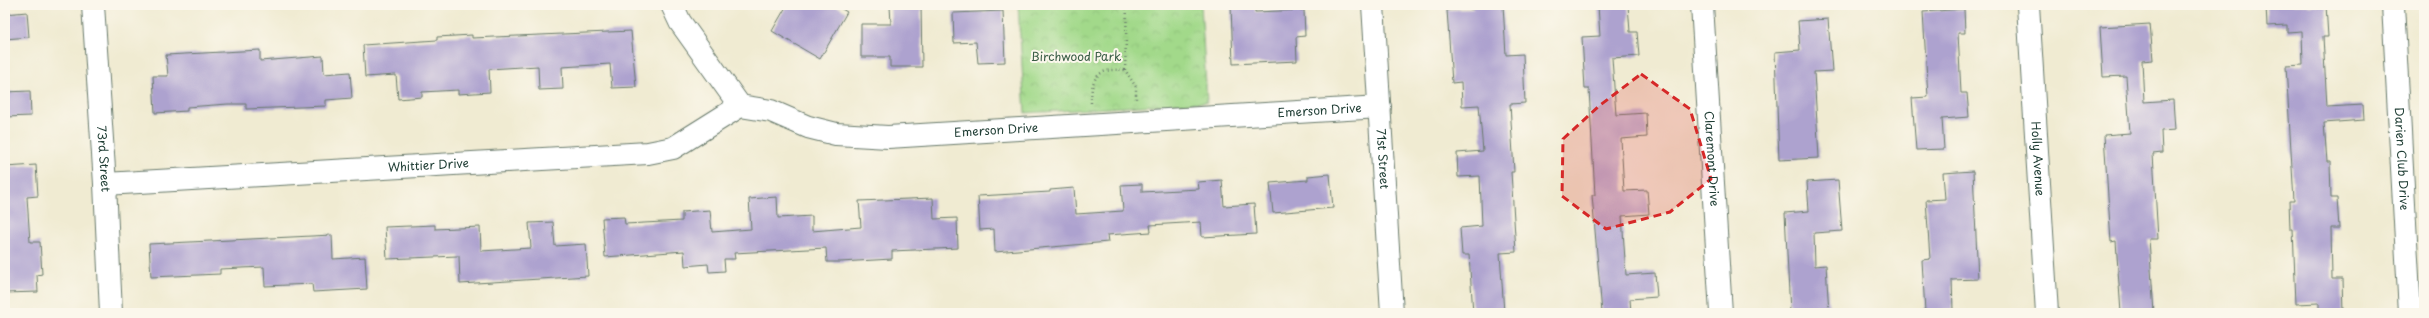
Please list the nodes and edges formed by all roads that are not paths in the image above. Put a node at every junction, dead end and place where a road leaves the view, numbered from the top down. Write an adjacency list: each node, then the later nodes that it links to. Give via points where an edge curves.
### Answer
1 (93, 5): 9 (street, 73rd Street)
2 (672, 5): 7 (street, via 680,22)
3 (1373, 5): 8 (street, 71st Street)
4 (1702, 5): 12 (street, Claremont Drive)
5 (2028, 5): 13 (street, Holly Avenue)
6 (2393, 5): 14 (street, Darien Club Drive)
7 (740, 106): 8 (street, Emerson Drive, via 771,111 808,127 852,137 888,137); 9 (street, Whittier Drive, via 673,148 648,153)
8 (1380, 107): 11 (street, 71st Street)
9 (105, 184): 10 (street, 73rd Street)
10 (111, 313)
11 (1392, 313)
12 (1721, 313)
13 (2047, 313)
14 (2410, 313)

